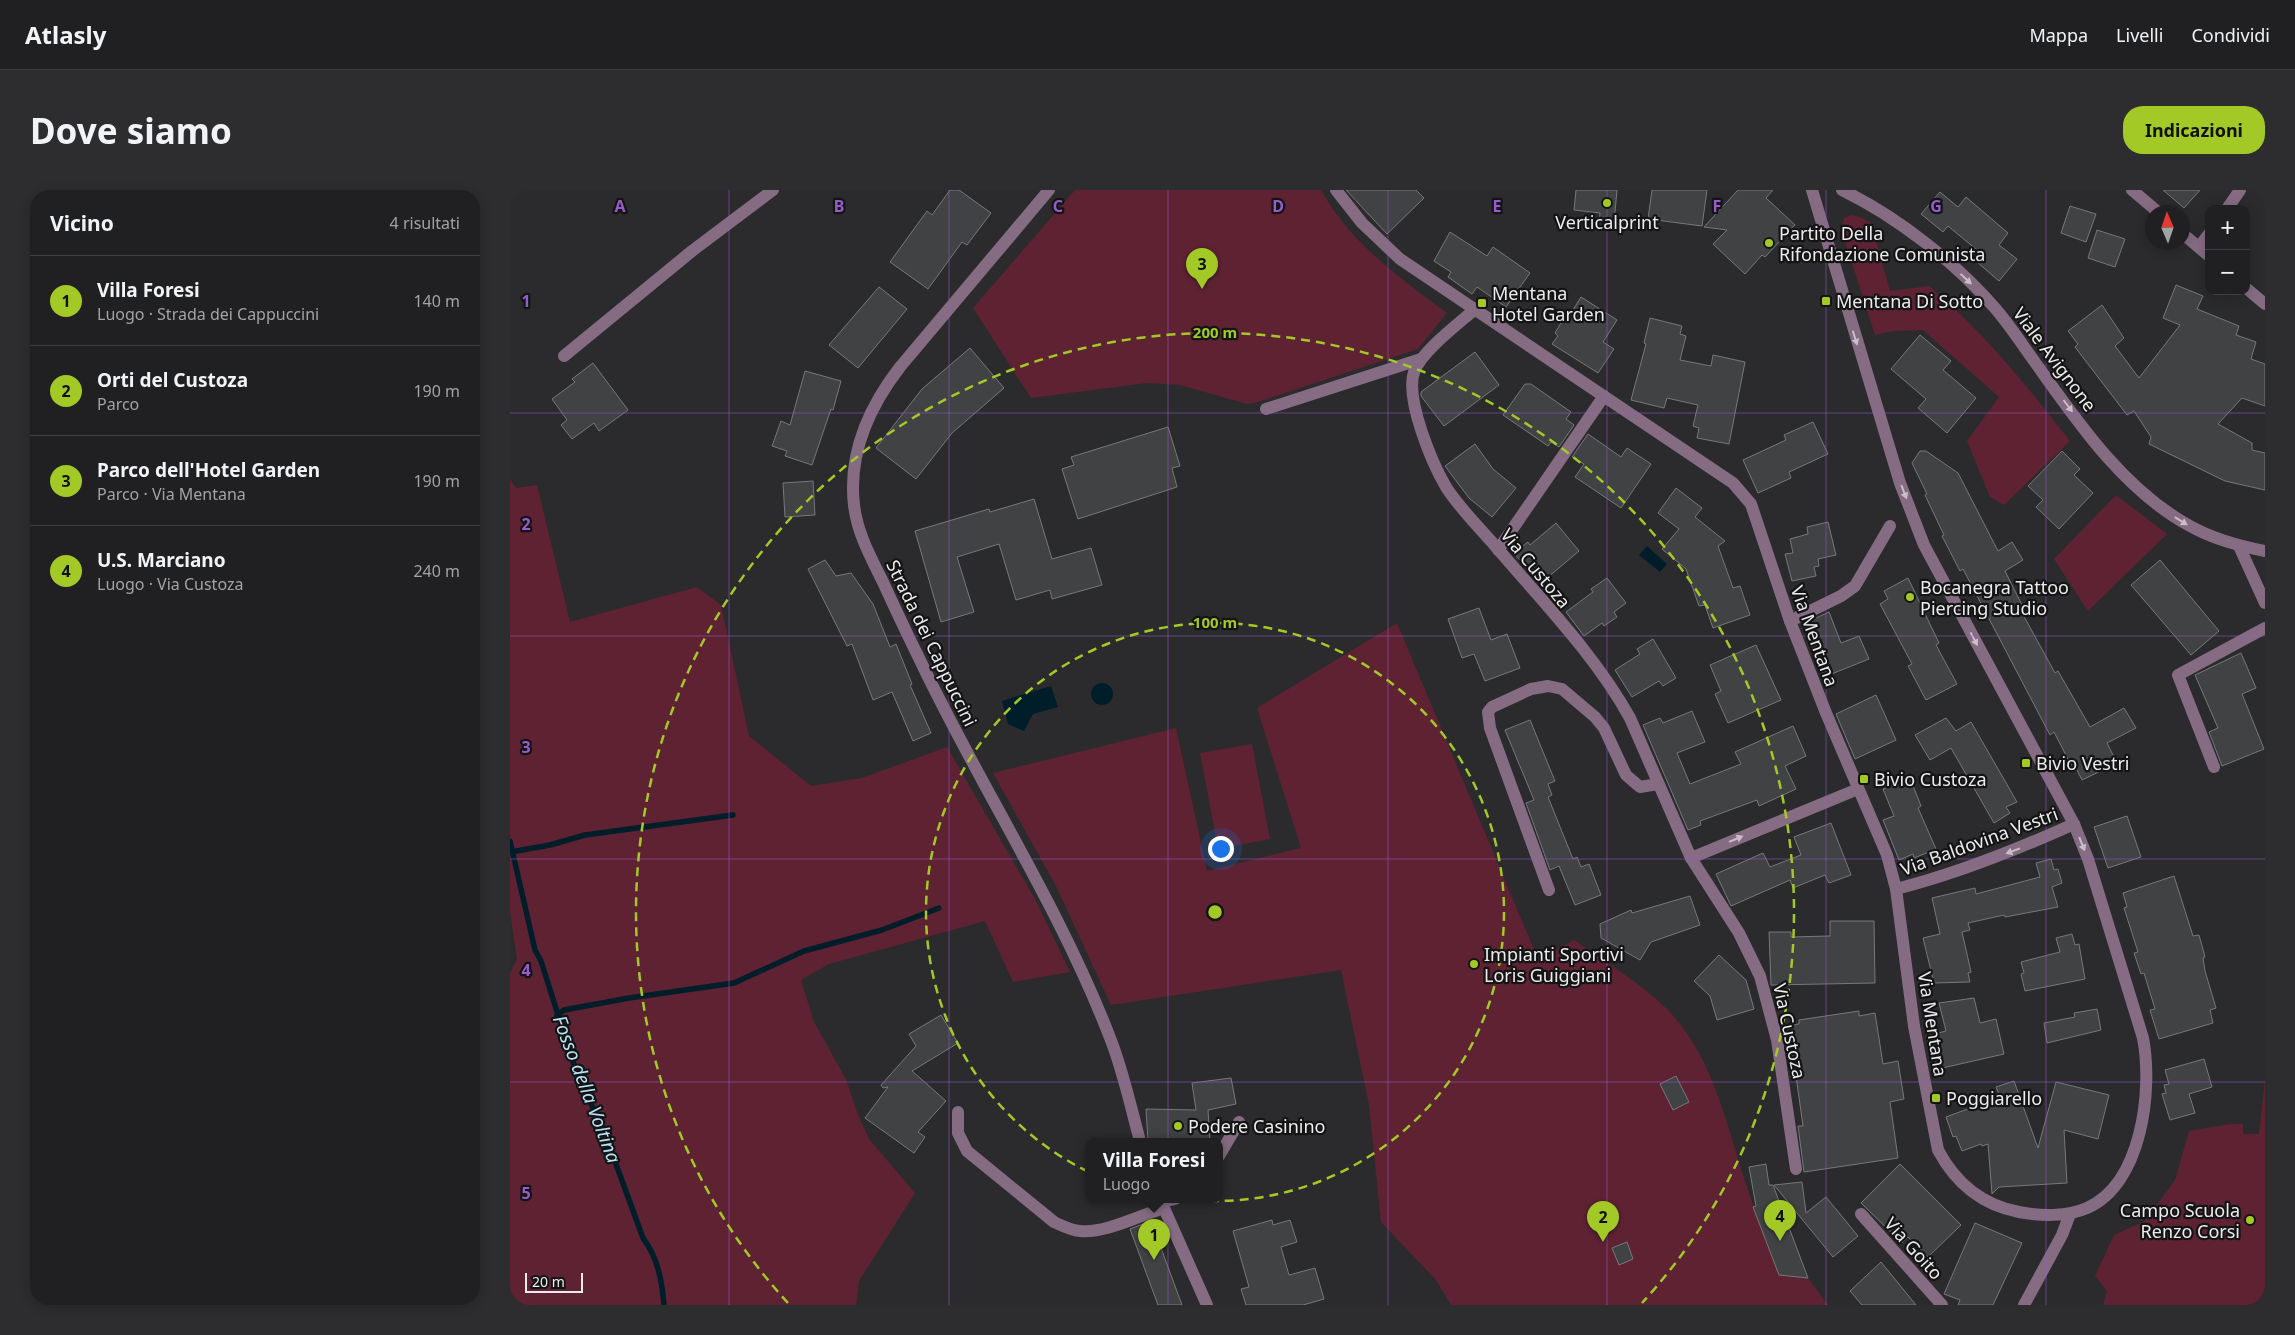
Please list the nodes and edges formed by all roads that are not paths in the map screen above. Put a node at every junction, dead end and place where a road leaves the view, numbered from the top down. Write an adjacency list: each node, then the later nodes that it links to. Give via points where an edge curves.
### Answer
1 (773, 190): 15 (street, via 692,251)
2 (1049, 190): 35 (street, Strada dei Cappuccini, via 884,389 864,425 858,444 853,500 863,540 942,707 1045,895 1081,972 1112,1042)
3 (1336, 190): 14 (street, Via Mentana, via 1362,223 1400,259)
4 (1812, 190): 29 (street, Via Mentana, one-way to 29, via 1898,475 1924,545)
5 (1842, 190): 20 (street, Viale Avignone, one-way to 20, via 1935,251 1981,293 2128,480 2164,510 2190,526)
6 (2132, 190): 8 (street)
7 (2240, 190): 9 (street)
8 (2150, 205)
9 (2230, 205)
10 (2190, 241): 11 (street)
11 (2204, 252)
12 (2250, 291): 13 (street)
13 (2265, 304)
14 (1474, 310): 16 (street, Via Custoza); 17 (street, Via Mentana)
15 (564, 356)
16 (1421, 359): 18 (street); 21 (street, Via Custoza, via 1412,390 1431,455 1446,488)
17 (1604, 396): 21 (street); 24 (street, Via Mentana, via 1733,483 1747,497 1757,518)
18 (1266, 409)
19 (1890, 526): 24 (street, via 1855,586)
20 (2239, 546): 22 (street, Viale Avignone); 23 (street)
21 (1498, 550): 27 (street, Via Custoza, via 1578,644 1621,702)
22 (2265, 551)
23 (2265, 603)
24 (1790, 621): 28 (street, Via Mentana)
25 (2265, 628): 26 (street, via 2178,675)
26 (2214, 767)
27 (1658, 784): 30 (street, Via Custoza); 32 (street, via 1643,788 1628,779 1600,722 1562,689 1548,686 1531,688 1492,707 1488,716 1490,728)
28 (1858, 789): 30 (street, one-way to 28); 31 (street, Via Mentana, via 1887,855)
29 (2074, 824): 31 (street, Via Baldovina Vestri, one-way to 31, via 1976,864); 40 (street, Via Mentana, one-way to 40, via 2126,978 2143,1038 2147,1079 2143,1116 2131,1158 2121,1177 2098,1202)
30 (1691, 858): 37 (street, Via Custoza, via 1739,933 1764,987 1777,1040)
31 (1896, 889): 40 (street, Via Mentana, via 1916,1035 1935,1141 1941,1156 1964,1186 1991,1204 2029,1214)
32 (1548, 890)
33 (958, 1112): 38 (street, via 958,1133 967,1151 1054,1222 1069,1229 1104,1228)
34 (1239, 1122): 36 (street)
35 (1139, 1138)
36 (1223, 1149)
37 (1796, 1169)
38 (1162, 1203): 41 (street)
39 (1861, 1214): 42 (street, Via Goito)
40 (2070, 1214): 43 (street)
41 (1207, 1305)
42 (1942, 1305)
43 (2024, 1305)

